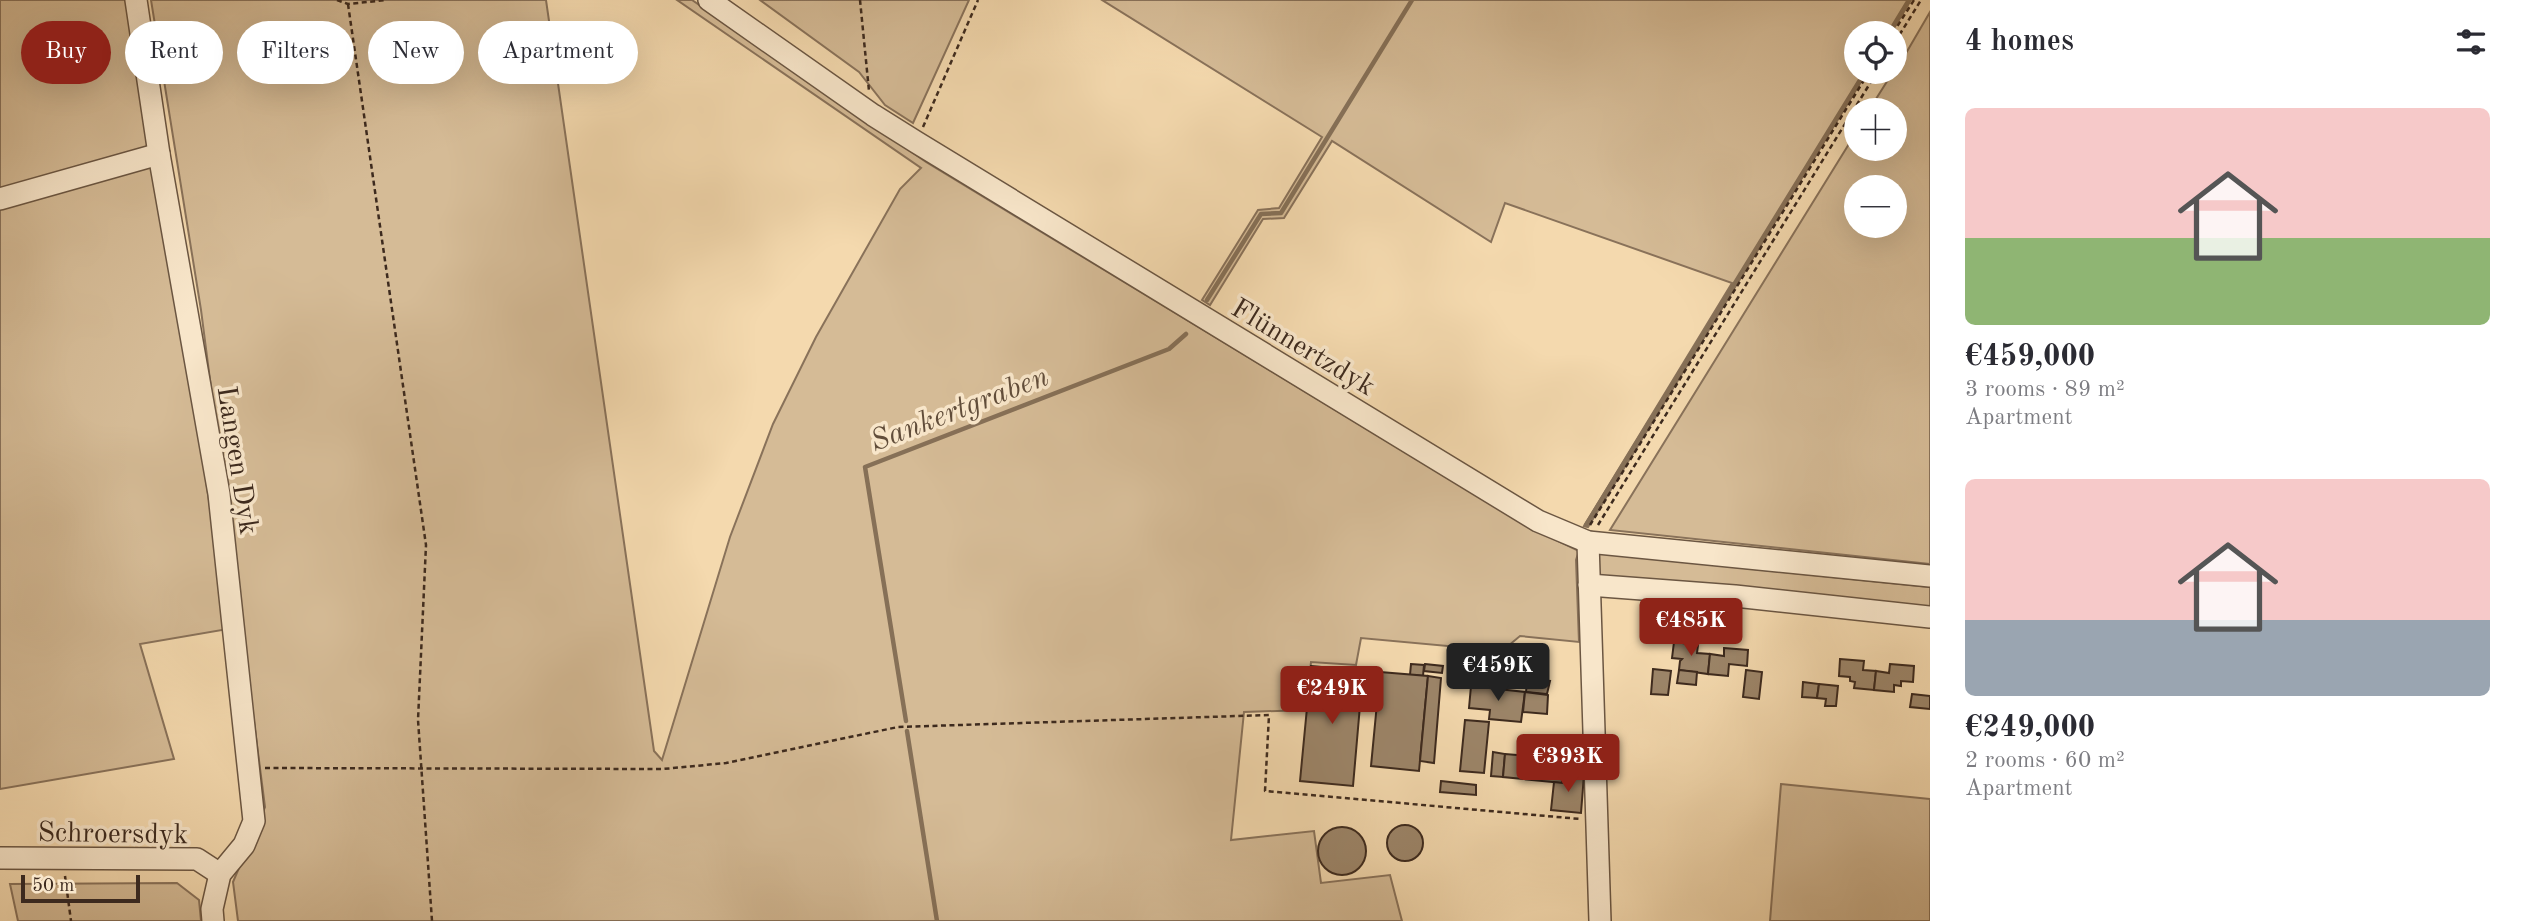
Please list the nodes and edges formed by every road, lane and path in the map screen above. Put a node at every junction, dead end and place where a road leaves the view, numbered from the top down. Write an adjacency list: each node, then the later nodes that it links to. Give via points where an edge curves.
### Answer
1 (136, 0): 16 (street, Langen Dyk)
2 (337, 0): 9 (path)
3 (387, 0): 9 (path)
4 (709, 0): 14 (street, Flünnertzdyk)
5 (860, 0): 14 (path)
6 (978, 0): 15 (path)
7 (1913, 0): 10 (path)
8 (1921, 0): 11 (path)
9 (348, 4): 22 (path, via 426,545 418,720)
10 (1900, 21)
11 (1907, 23)
12 (1862, 84): 18 (path, via 1588,528)
13 (1870, 84): 18 (path)
14 (873, 115): 18 (street, Flünnertzdyk, via 1538,521)
15 (920, 135)
16 (159, 154): 17 (street); 23 (street, Langen Dyk, via 219,494)
17 (0, 199)
18 (1588, 542): 19 (street, Flünnertzdyk); 20 (street)
19 (1930, 576)
20 (1589, 585): 21 (street); 24 (street)
21 (1930, 617)
22 (422, 770): 23 (path); 24 (path, via 663,769 726,763 898,727 1269,715 1265,791); 30 (path)
23 (248, 771): 27 (street, Langen Dyk, via 254,821 244,845)
24 (1597, 820): 31 (street)
25 (0, 858): 26 (street, Schroersdyk)
26 (63, 858): 27 (street, Schroersdyk, via 197,859); 28 (path)
27 (220, 874): 29 (street, Langen Dyk, via 212,909)
28 (71, 921)
29 (214, 921)
30 (432, 921)
31 (1600, 921)

